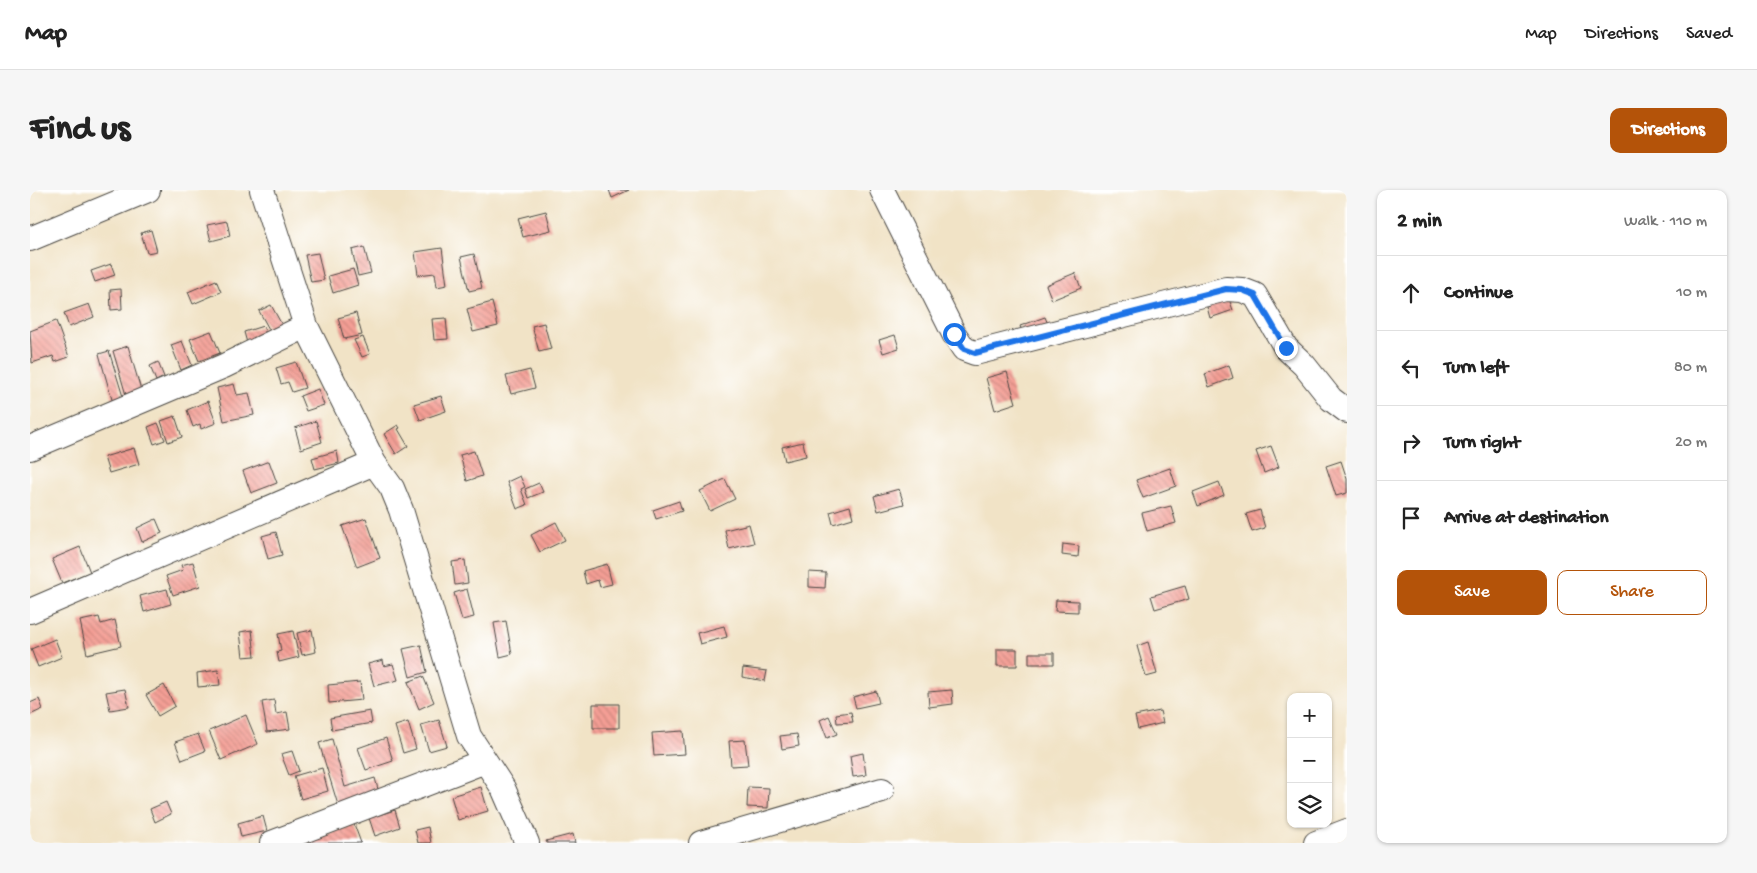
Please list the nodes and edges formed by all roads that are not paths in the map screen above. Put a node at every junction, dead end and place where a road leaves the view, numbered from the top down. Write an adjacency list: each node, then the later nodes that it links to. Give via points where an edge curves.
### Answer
1 (148, 190): 4 (street)
2 (262, 190): 5 (street)
3 (882, 190): 6 (street, via 964,349 975,353 1226,289 1242,290 1255,295 1286,348 1304,364 1331,399)
4 (30, 239)
5 (306, 326): 7 (street, via 224,366); 8 (street)
6 (1347, 410)
7 (30, 448)
8 (374, 463): 9 (street); 10 (street, via 392,488 402,510 469,736)
9 (30, 611)
10 (485, 761): 13 (street); 14 (street, via 503,788)
11 (882, 790): 15 (street)
12 (1347, 831): 16 (street)
13 (272, 843)
14 (527, 843)
15 (701, 843)
16 (1316, 843)

